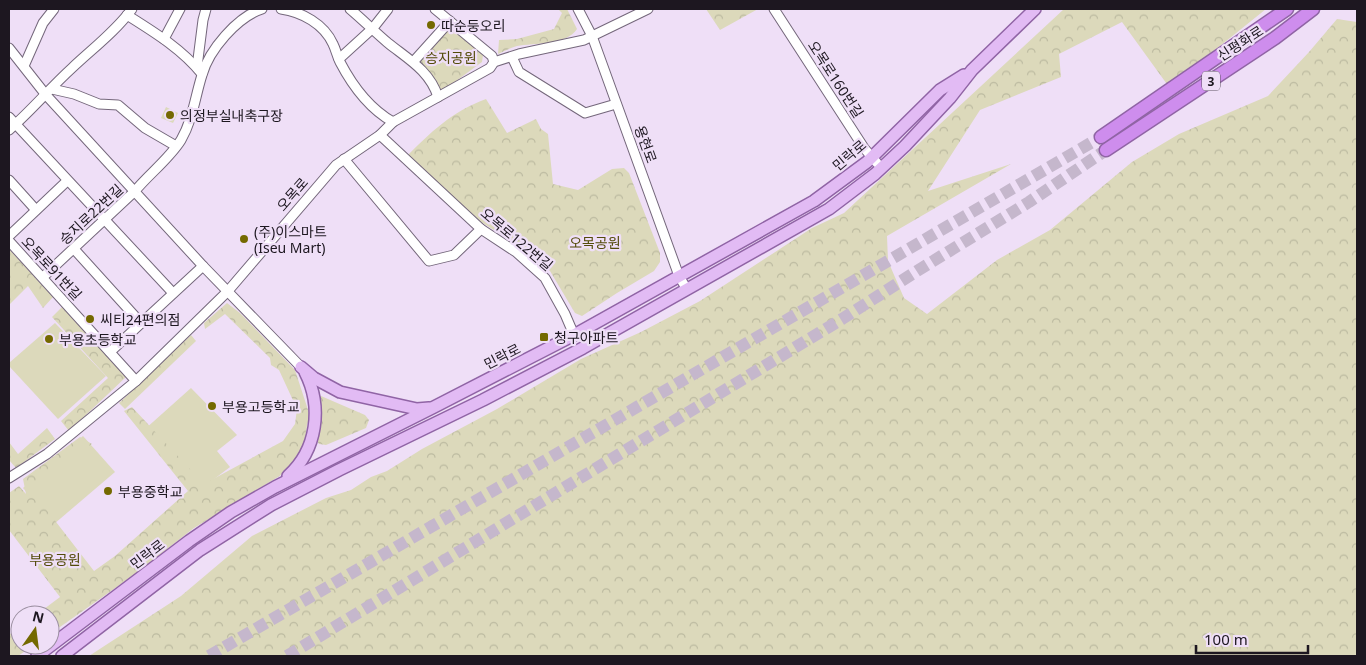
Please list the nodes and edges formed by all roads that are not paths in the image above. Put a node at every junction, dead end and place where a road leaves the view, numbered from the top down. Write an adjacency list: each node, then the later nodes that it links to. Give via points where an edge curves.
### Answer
1 (54, 9): 25 (street, via 43,23)
2 (180, 9): 19 (street)
3 (206, 9): 26 (street)
4 (262, 9): 26 (street, via 243,19 225,35)
5 (281, 9): 22 (street, via 293,11 318,24 332,42)
6 (350, 9): 17 (street)
7 (388, 9): 17 (street)
8 (435, 9): 16 (street)
9 (578, 9): 18 (street, 용현로)
10 (648, 9): 18 (street, 오목로)
11 (774, 9): 38 (street, 오목로160번길)
12 (1035, 9): 27 (main road, 민락로)
13 (1287, 9): 34 (highway, 신평화로 / 3)
14 (1313, 9): 36 (highway, 신평화로 / 3, via 1275,38)
15 (129, 12): 19 (street); 28 (street, via 107,38)
16 (450, 21): 23 (street); 24 (street, via 492,56)
17 (373, 28): 22 (street); 23 (street)
18 (592, 36): 21 (street, 오목로); 30 (street, 용현로)
19 (164, 39): 26 (street)
20 (9, 48): 25 (street)
21 (512, 57): 24 (street, 오목로); 30 (street, via 519,72 585,113)
22 (339, 59): 31 (street, via 361,93 381,115)
23 (414, 61): 29 (street, via 436,88)
24 (494, 62): 29 (street, 오목로, via 490,68)
25 (24, 66): 28 (street)
26 (199, 70): 35 (street, 승지로22번길, via 195,106)
27 (972, 70): 49 (main road, 민락로, via 940,90 867,162 814,201); 51 (main road, 민락로, via 905,146 869,179 829,208)
28 (49, 92): 32 (street); 35 (street, via 74,94 99,104 118,105 145,128); 41 (street)
29 (438, 97): 31 (street, 오목로)
30 (616, 104): 49 (street, 용현로)
31 (393, 122): 33 (street, 오목로)
32 (11, 124): 40 (street)
33 (380, 135): 37 (street, 오목로); 44 (street, 오목로122번길)
34 (1101, 137)
35 (176, 146): 41 (street, 승지로22번길)
36 (1106, 150)
37 (344, 159): 44 (street, via 428,261 454,254); 52 (street, 오목로, via 316,186)
38 (877, 163)
39 (9, 180): 42 (street)
40 (67, 181): 42 (street); 43 (street)
41 (136, 192): 43 (street, 승지로22번길); 48 (street)
42 (36, 210): 45 (street)
43 (104, 221): 47 (street, 승지로22번길); 53 (street)
44 (481, 229): 55 (street, 오목로122번길, via 516,252 545,278)
45 (9, 236)
46 (9, 242): 50 (street, 오목로91번길)
47 (74, 248): 50 (street, 승지로22번길); 54 (street)
48 (202, 266): 52 (street); 53 (street)
49 (679, 276): 51 (street, 용현로); 55 (main road, 민락로)
50 (43, 278): 56 (street, 오목로91번길)
51 (686, 288): 65 (main road, 민락로, via 583,348 271,505 200,550)
52 (228, 291): 57 (street); 58 (street, 오목로)
53 (173, 294): 54 (street)
54 (141, 323): 56 (street)
55 (574, 335): 60 (main road, 민락로)
56 (110, 352): 58 (street, 오목로91번길)
57 (301, 367): 59 (main road, via 340,392); 63 (main road, via 315,400 314,429 304,457)
58 (136, 381): 62 (street, 오목로, via 46,454)
59 (382, 401): 60 (main road, via 418,409); 61 (main road, via 393,412)
60 (434, 407): 61 (main road, 민락로)
61 (399, 425): 63 (main road, 민락로)
62 (9, 478)
63 (275, 487): 64 (main road, 민락로, via 189,541)
64 (37, 656)
65 (62, 656)

